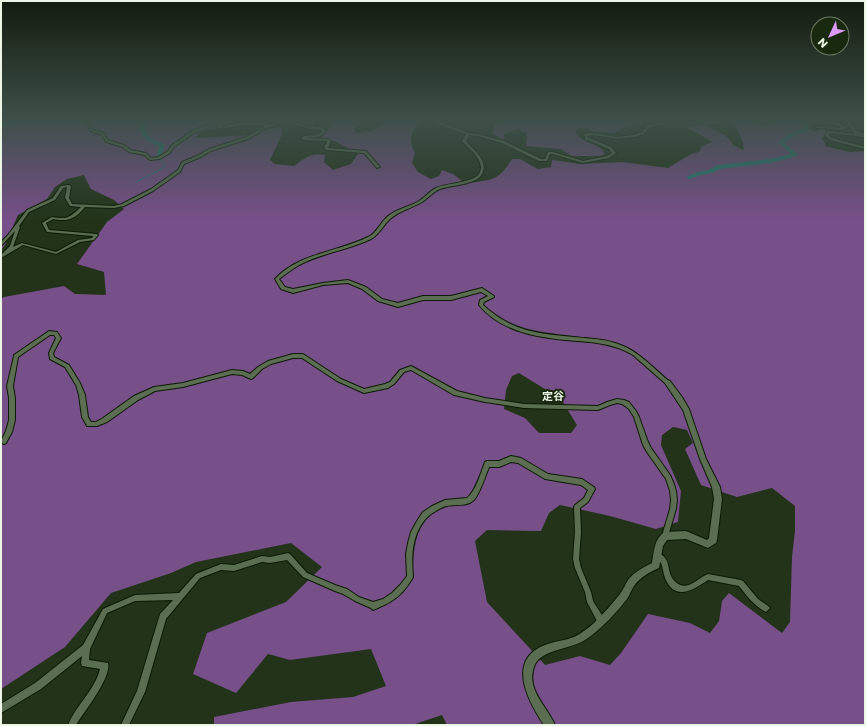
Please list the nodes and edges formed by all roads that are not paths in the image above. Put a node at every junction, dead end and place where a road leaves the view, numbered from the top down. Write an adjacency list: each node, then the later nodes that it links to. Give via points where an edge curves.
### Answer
1 (144, 154): 2 (street, via 150,159)
2 (166, 154)
3 (204, 154): 11 (street, via 183,163 179,171 152,190 123,205)
4 (367, 154): 10 (street)
5 (478, 154): 15 (street, via 481,159 479,176 431,192 420,202 388,219 372,236 295,266 277,279 280,286 293,291 348,281 364,288 380,300 398,306 423,298 451,298 482,290 492,296 482,301 480,306 500,322 529,333 576,340 596,340 622,347 640,358)
6 (527, 154): 7 (street, via 546,160)
7 (549, 154)
8 (555, 154): 9 (street, via 585,162)
9 (613, 154)
10 (378, 167)
11 (83, 207): 12 (street, via 69,203 69,186 64,186 54,199 28,211); 14 (street, via 68,219 62,221 52,218 44,223 48,231 96,235 93,239 79,241 56,253 22,244)
12 (17, 226): 13 (street); 14 (street, via 12,246)
13 (1, 244)
14 (2, 255)
15 (668, 383): 17 (street, via 686,409 703,459 716,487 718,499 713,540 708,544 686,535)
16 (4, 441): 17 (street, via 10,432 12,420 10,386 16,356 49,333 55,333 59,338 52,358 67,366 75,378 82,395 87,421 93,425 154,389 183,385 232,372 251,377 270,362 293,356 303,356 338,380 364,391 386,386 402,371 411,368 456,393 512,405 598,408 610,402 620,401 627,404 633,411 646,444 668,475 672,486 674,500)
17 (665, 536): 18 (street, via 659,544)
18 (658, 556): 20 (street, via 666,565 670,582 677,588 688,588 708,576 741,583 756,601); 21 (street, via 656,565 632,581 623,597)
19 (181, 596): 21 (street, via 198,576 220,567 234,568 262,559 288,556 305,575 345,591 373,606 388,601 399,592 410,576 410,547 416,526 424,516 446,503 464,501 472,497 487,464 499,464 511,459 519,460 547,477 582,482 592,490 586,500 577,507 576,559 590,602); 22 (street, via 135,598 105,611); 25 (street, via 163,617 141,692)
20 (766, 608)
21 (601, 620): 26 (street, via 582,638 538,652 530,663 527,674 529,686 536,704)
22 (86, 648): 23 (street, via 38,686); 24 (street, via 85,663 105,666 104,677)
23 (1, 709)
24 (72, 725)
25 (125, 725)
26 (550, 725)

